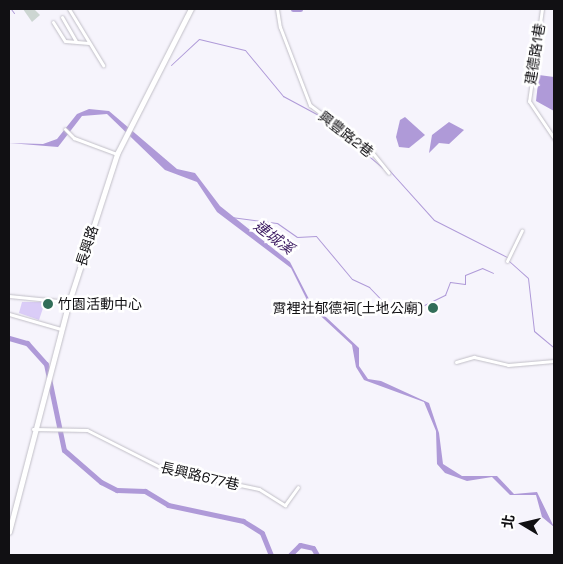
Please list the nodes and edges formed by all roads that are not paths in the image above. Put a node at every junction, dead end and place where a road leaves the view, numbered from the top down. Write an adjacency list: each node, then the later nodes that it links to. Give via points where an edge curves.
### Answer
1 (69, 9): 8 (street)
2 (191, 9): 12 (main road, 長興路, via 127,128)
3 (277, 9): 13 (street, 興豐路2巷, via 280,28 310,105 371,151)
4 (542, 9): 11 (street, 建德路1巷, via 528,97)
5 (62, 17): 7 (street)
6 (53, 22): 7 (street, via 66,41)
7 (76, 42): 8 (street)
8 (90, 43): 9 (street)
9 (103, 65)
10 (64, 129): 12 (street, via 74,138)
11 (554, 138)
12 (117, 154): 17 (main road, 長興路)
13 (389, 173)
14 (522, 230): 15 (street)
15 (507, 261)
16 (9, 296): 17 (street)
17 (69, 302): 19 (main road, 長興路)
18 (9, 314): 19 (street)
19 (61, 330): 22 (main road, 長興路)
20 (554, 361): 21 (street, via 508,365 474,357)
21 (456, 362)
22 (33, 429): 23 (street, 長興路677巷, via 87,430 164,469 259,489 285,505); 24 (main road)
23 (298, 487)
24 (9, 532)

